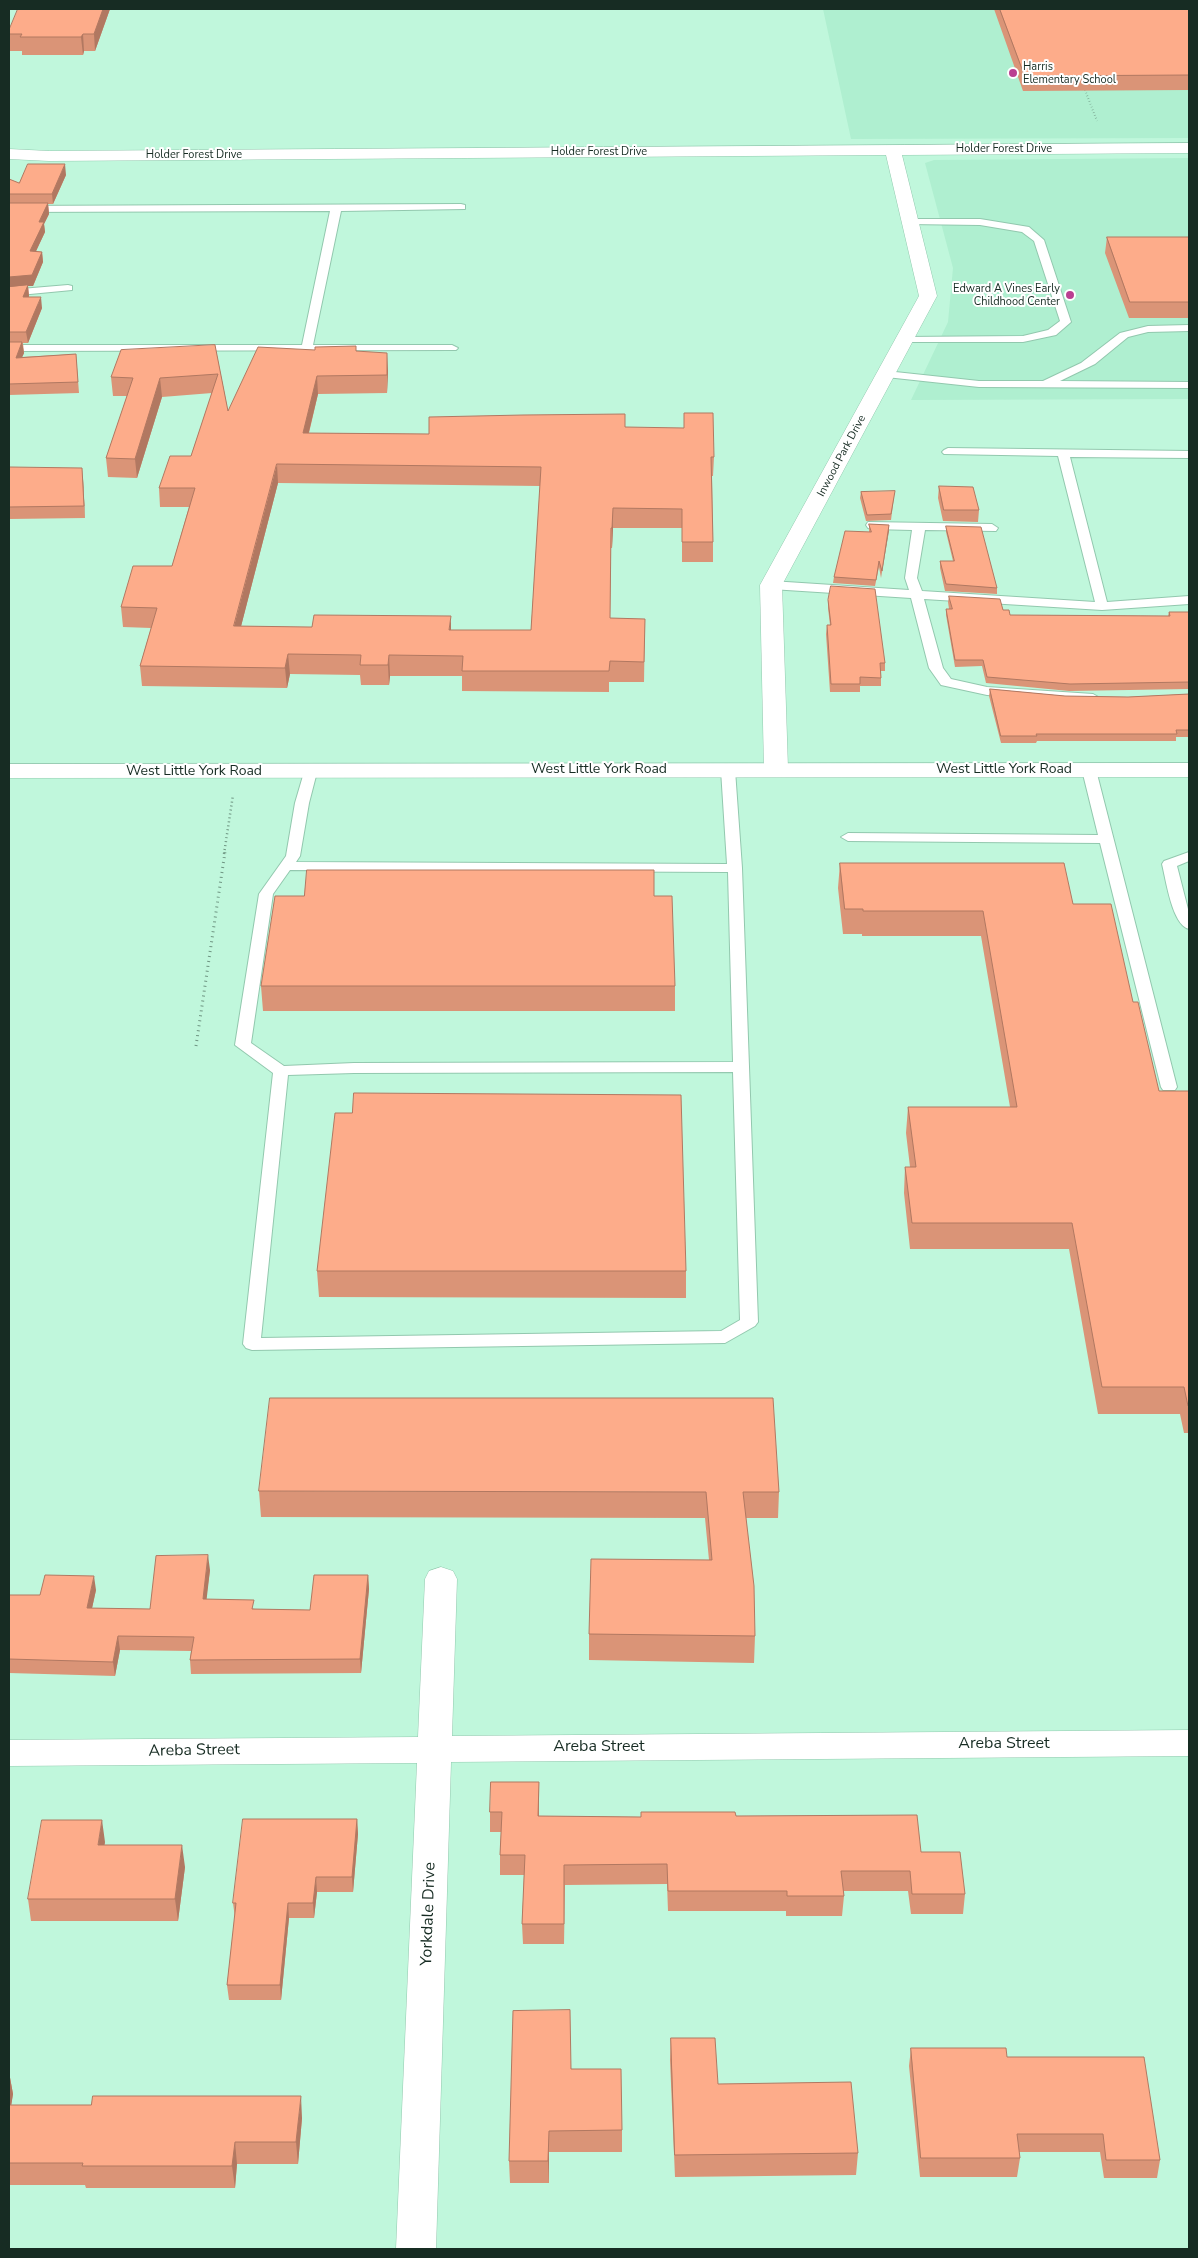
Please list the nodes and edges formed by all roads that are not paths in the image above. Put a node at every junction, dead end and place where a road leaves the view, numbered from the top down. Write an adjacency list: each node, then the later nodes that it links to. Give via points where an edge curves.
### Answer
1 (1189, 148): 2 (street, Holder Forest Drive)
2 (893, 150): 3 (street, Holder Forest Drive); 7 (street, Inwood Park Drive)
3 (9, 154)
4 (461, 207): 5 (lane)
5 (336, 208): 6 (lane); 13 (lane)
6 (9, 209)
7 (912, 222): 11 (street, Inwood Park Drive, via 928,296); 11 (lane, via 980,222 1025,229 1039,240 1066,322 1052,333 1023,340)
8 (68, 288): 9 (lane)
9 (9, 293)
10 (1189, 328): 16 (lane, via 1151,329 1123,335 1068,376)
11 (904, 340): 15 (street, Inwood Park Drive)
12 (9, 348): 13 (lane)
13 (307, 348): 14 (lane)
14 (452, 348)
15 (886, 374): 16 (lane, via 978,384); 24 (street, Inwood Park Drive)
16 (1040, 384): 17 (lane)
17 (1189, 385)
18 (948, 452): 19 (lane)
19 (1063, 454): 20 (lane); 27 (lane)
20 (1189, 454)
21 (872, 525): 22 (lane)
22 (919, 527): 23 (lane); 25 (lane, via 910,578)
23 (992, 528)
24 (771, 586): 25 (lane); 29 (street)
25 (917, 595): 27 (lane); 28 (lane, via 936,668 946,682 987,691)
26 (1189, 600): 27 (lane)
27 (1102, 606)
28 (1106, 699)
29 (776, 769): 30 (street, West Little York Road); 31 (street, West Little York Road)
30 (728, 770): 34 (street, West Little York Road); 39 (lane)
31 (1089, 770): 32 (street, West Little York Road); 36 (lane)
32 (1189, 770)
33 (9, 771): 34 (street, West Little York Road)
34 (310, 772): 38 (lane, via 294,856)
35 (848, 837): 36 (lane)
36 (1107, 838): 43 (lane)
37 (1189, 856): 40 (lane, via 1169,864 1183,917)
38 (286, 866): 39 (lane); 42 (lane, via 266,894 243,1045)
39 (735, 868): 41 (lane)
40 (1189, 925)
41 (741, 1067): 42 (lane); 42 (lane, via 749,1322 725,1337 252,1344)
42 (281, 1071)
43 (1169, 1087)
44 (441, 1579): 46 (street, Yorkdale Drive)
45 (1189, 1743): 46 (street, Areba Street)
46 (435, 1748): 47 (street, Areba Street); 48 (street, Yorkdale Drive)
47 (9, 1753)
48 (416, 2249)

